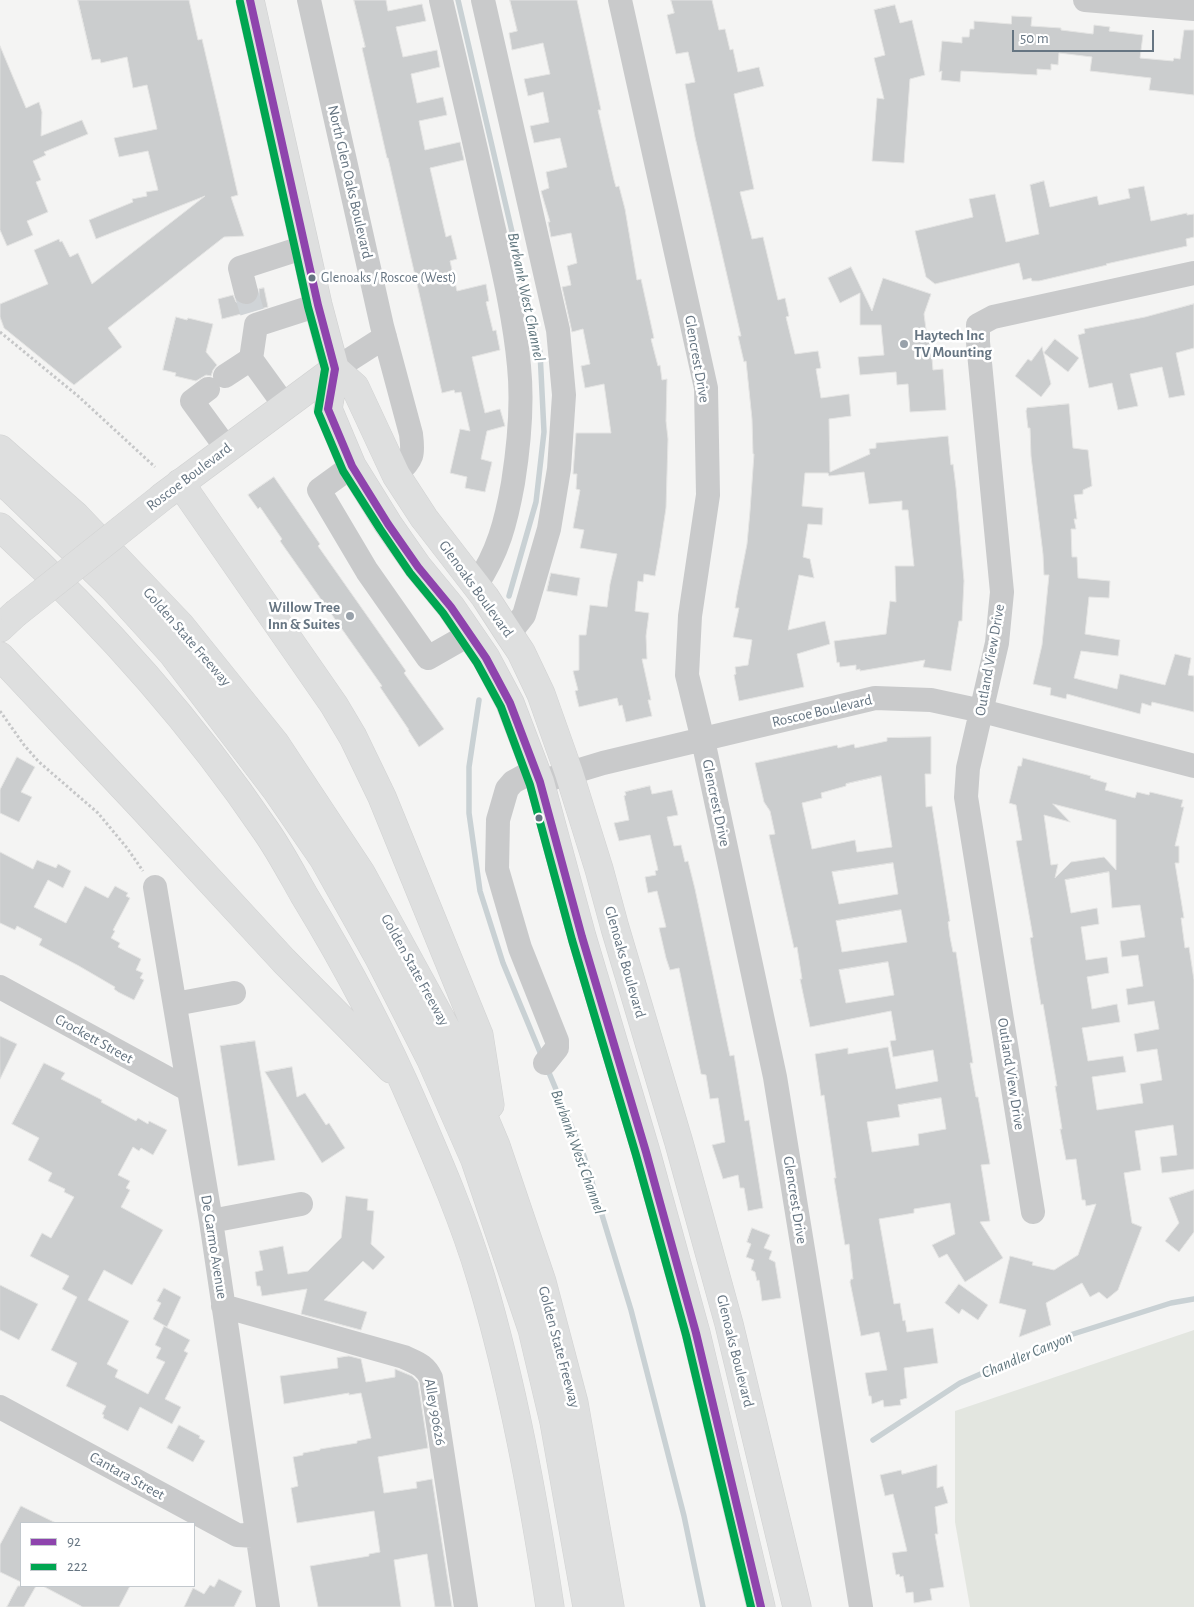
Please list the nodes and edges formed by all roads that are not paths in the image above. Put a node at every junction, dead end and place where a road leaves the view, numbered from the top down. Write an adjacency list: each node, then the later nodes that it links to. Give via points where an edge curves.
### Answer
1 (250, 0): 8 (main road, Glenoaks Boulevard)
2 (309, 0): 12 (street, North Glen Oaks Boulevard)
3 (441, 0): 24 (street, via 505,278 520,367 520,441 510,503 497,549)
4 (483, 0): 27 (street, via 558,330 564,395 559,469 549,530 524,614)
5 (620, 0): 30 (street, Glencrest Drive, via 706,388 708,495 690,616 687,675)
6 (1085, 0): 7 (street)
7 (1194, 9)
8 (306, 247): 10 (main road, Glenoaks Boulevard); 11 (street, via 240,268)
9 (1194, 273): 29 (street, Outland View Drive, via 993,317 978,325 1002,592 997,643)
10 (318, 306): 11 (street); 14 (main road, Glenoaks Boulevard)
11 (251, 310): 13 (street)
12 (385, 337): 14 (street, Roscoe Boulevard); 19 (street, North Glen Oaks Boulevard, via 413,448 411,459)
13 (251, 359): 15 (street); 17 (street, via 192,402)
14 (335, 369): 15 (main road, Roscoe Boulevard); 18 (main road, Glenoaks Boulevard, via 328,409); 19 (main road, Glenoaks Boulevard, via 355,387)
15 (285, 406): 17 (main road, Roscoe Boulevard)
16 (0, 449): 41 (main road, Golden State Freeway, via 76,516 181,626 275,742 361,873 439,1015)
17 (227, 449): 21 (main road, Roscoe Boulevard)
18 (352, 466): 26 (main road, Glenoaks Boulevard, via 418,567); 26 (street, via 319,490 373,579 428,658)
19 (396, 475): 24 (main road, Glenoaks Boulevard, via 424,518)
20 (0, 480): 52 (main road, via 113,588 172,653 298,820 379,958 431,1060 475,1160 532,1329 554,1422)
21 (170, 491): 25 (main road, Roscoe Boulevard, bridge); 41 (main road, via 334,705 353,736 432,915 479,1035)
22 (0, 498): 51 (main road, via 108,602 196,706 286,828 338,911 382,991 458,1157 496,1257 528,1372 557,1508)
23 (0, 527): 39 (main road, via 86,610 150,682 207,751 266,832 340,954)
24 (476, 585): 27 (main road, Glenoaks Boulevard)
25 (8, 621)
26 (470, 634): 33 (main road, Glenoaks Boulevard, via 510,703)
27 (509, 634): 32 (main road, Glenoaks Boulevard, via 541,694)
28 (0, 656): 39 (main road, via 284,961)
29 (982, 711): 30 (street, Roscoe Boulevard, via 931,700 875,698); 31 (street, Roscoe Boulevard); 43 (street, Outland View Drive, via 968,768 966,797)
30 (703, 740): 32 (street, Roscoe Boulevard); 56 (street, Glencrest Drive, via 775,1077)
31 (1194, 766)
32 (569, 773): 33 (street, Roscoe Boulevard); 55 (main road, Glenoaks Boulevard, via 730,1324)
33 (538, 776): 38 (street, Roscoe Boulevard, via 513,782 507,789 498,820 497,869 520,948 557,1041 557,1048); 54 (main road, Glenoaks Boulevard, via 696,1333)
34 (155, 887): 37 (street, De Garmo Avenue)
35 (0, 988): 40 (street, Crockett Street)
36 (234, 993): 37 (street)
37 (175, 1004): 40 (street, De Garmo Avenue)
38 (545, 1063)
39 (404, 1082): 50 (main road, via 447,1180 481,1276 522,1442)
40 (189, 1090): 44 (street, De Garmo Avenue)
41 (496, 1146): 53 (main road, Golden State Freeway, via 542,1282 574,1403)
42 (301, 1204): 44 (street)
43 (1033, 1212)
44 (210, 1221): 45 (street, De Garmo Avenue)
45 (223, 1306): 47 (street, De Garmo Avenue); 49 (street, Alley 90626, via 404,1357 427,1370 431,1378)
46 (0, 1407): 47 (street, Cantara Street, via 237,1535)
47 (257, 1536): 48 (street, De Garmo Avenue)
48 (268, 1607)
49 (466, 1607)
50 (550, 1607)
51 (573, 1607)
52 (587, 1607)
53 (610, 1607)
54 (761, 1607)
55 (797, 1607)
56 (861, 1607)

